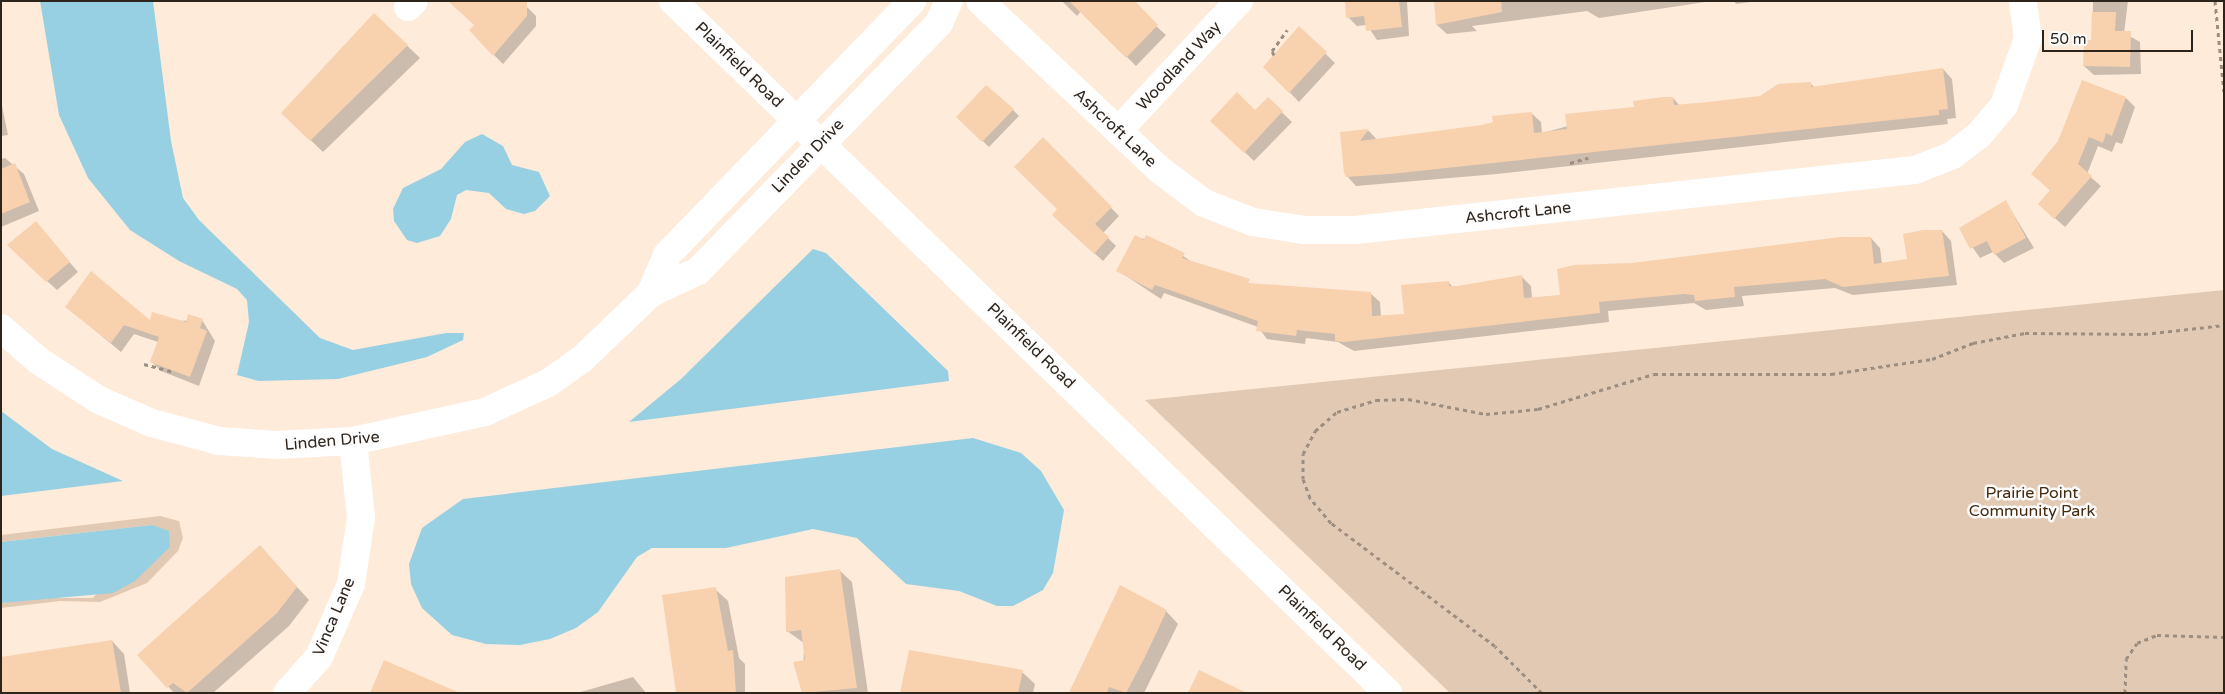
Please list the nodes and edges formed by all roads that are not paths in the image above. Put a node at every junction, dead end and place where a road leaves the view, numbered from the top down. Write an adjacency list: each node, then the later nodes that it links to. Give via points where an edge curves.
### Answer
1 (673, 1): 7 (street, Plainfield Road)
2 (912, 1): 7 (street, Linden Drive)
3 (949, 1): 9 (street, Linden Drive, via 939,23)
4 (980, 1): 8 (street, Ashcroft Lane)
5 (1239, 1): 8 (street, Woodland Way)
6 (2023, 1): 8 (street, Ashcroft Lane, via 2028,38 2004,105 1979,135 1953,155 1915,170 1355,230 1304,230 1253,222 1204,203)
7 (799, 122): 9 (street, Plainfield Road); 10 (street, Linden Drive, via 667,255)
8 (1118, 132)
9 (820, 143): 10 (street, Linden Drive, via 698,271); 14 (street, Plainfield Road)
10 (651, 293): 12 (street, Linden Drive, via 582,359 516,399 455,422)
11 (1, 328): 12 (street, Linden Drive, via 68,383 160,426 250,444)
12 (353, 441): 13 (street, Vinca Lane, via 361,518 351,584 320,656)
13 (287, 693)
14 (1388, 693)

